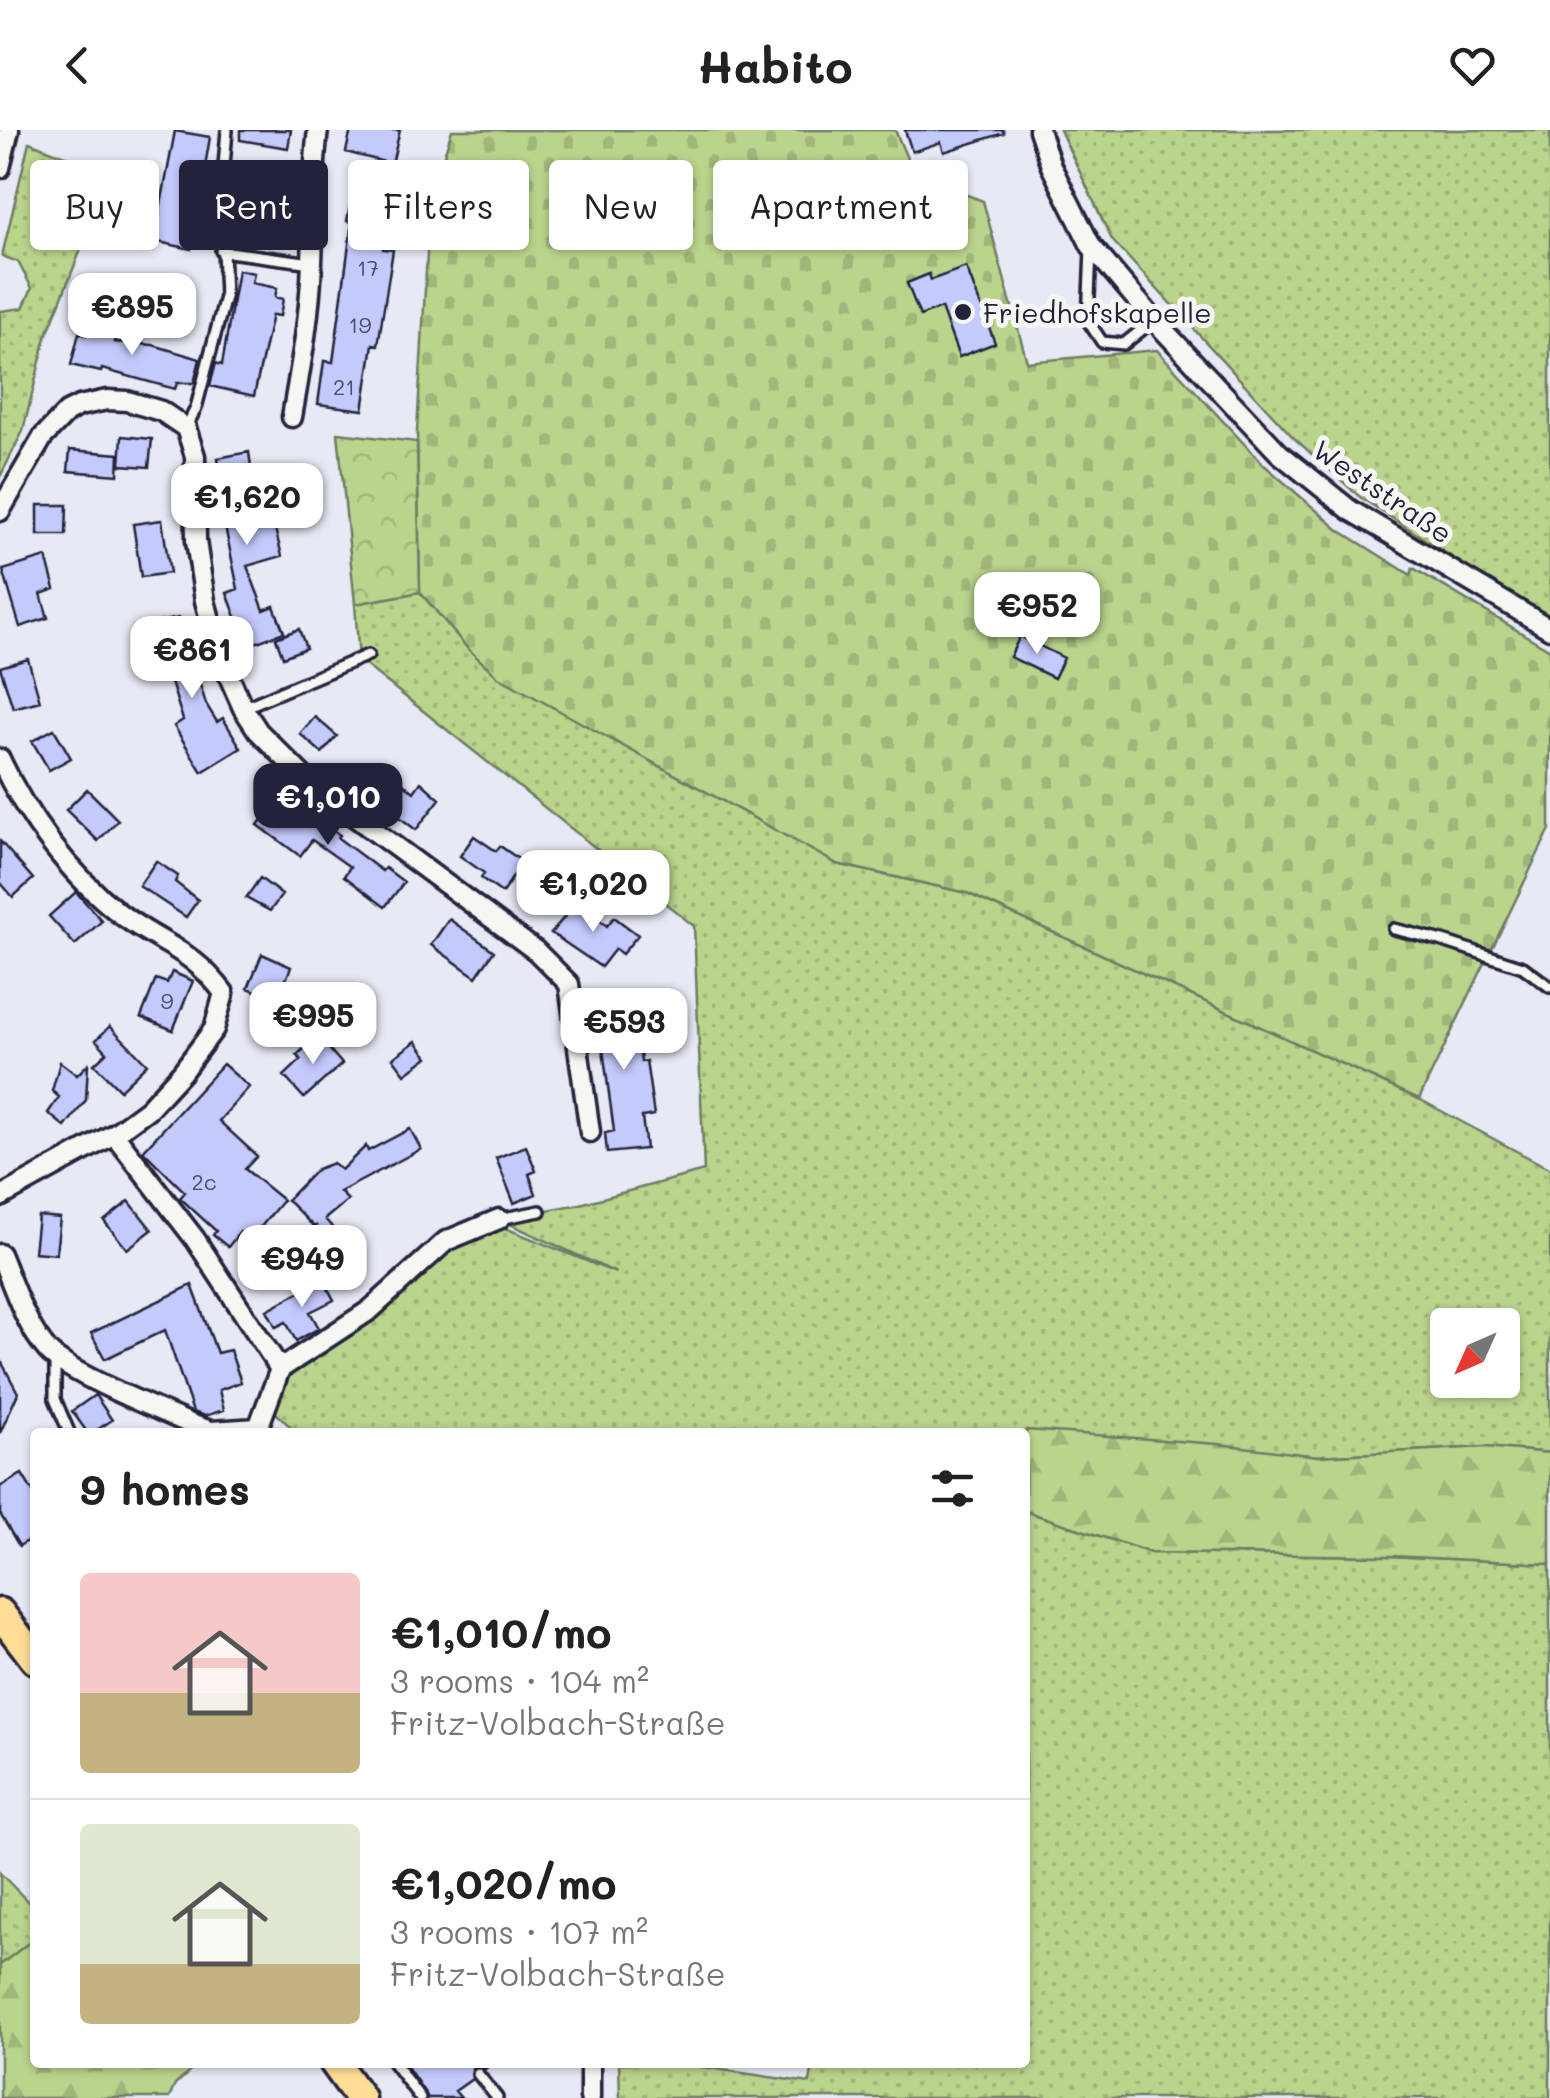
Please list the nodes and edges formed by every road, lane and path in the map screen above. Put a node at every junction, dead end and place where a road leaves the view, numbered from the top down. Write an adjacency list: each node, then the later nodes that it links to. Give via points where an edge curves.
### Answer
1 (9, 130): 5 (street)
2 (227, 130): 7 (lane)
3 (318, 130): 8 (street)
4 (1039, 130): 6 (street, Weststraße)
5 (0, 168)
6 (1091, 246): 9 (street, Weststraße); 9 (lane, via 1088,321 1102,342 1124,344)
7 (221, 251): 8 (lane); 11 (lane, via 226,296)
8 (312, 263): 10 (street)
9 (1154, 320): 13 (street, Weststraße, via 1278,453 1350,510)
10 (292, 417)
11 (186, 428): 12 (street, via 161,411 127,401 79,406 43,437); 15 (street, via 195,456 205,600)
12 (0, 510)
13 (1550, 629)
14 (368, 654): 15 (lane)
15 (243, 708): 19 (street, via 312,785 536,950 569,984)
16 (0, 760): 20 (street, via 58,853 119,913 206,969 224,993 214,1029 182,1072)
17 (1394, 929): 18 (lane, via 1523,967)
18 (1550, 987)
19 (590, 1132)
20 (114, 1134): 21 (street); 26 (street, via 196,1239)
21 (0, 1197)
22 (540, 1211): 23 (lane)
23 (499, 1218): 26 (street, via 446,1240 370,1310)
24 (0, 1254): 25 (street, via 28,1318)
25 (54, 1356): 27 (lane, via 55,1398); 28 (street)
26 (280, 1369): 29 (street)
27 (67, 1428)
28 (200, 1428)
29 (258, 1428)
30 (0, 1613): 31 (main road)
31 (30, 1653)
32 (338, 2068): 36 (main road)
33 (398, 2068): 37 (lane)
34 (590, 2068): 39 (street)
35 (478, 2074): 38 (lane)
36 (360, 2098)
37 (420, 2098)
38 (496, 2098)
39 (590, 2098)

